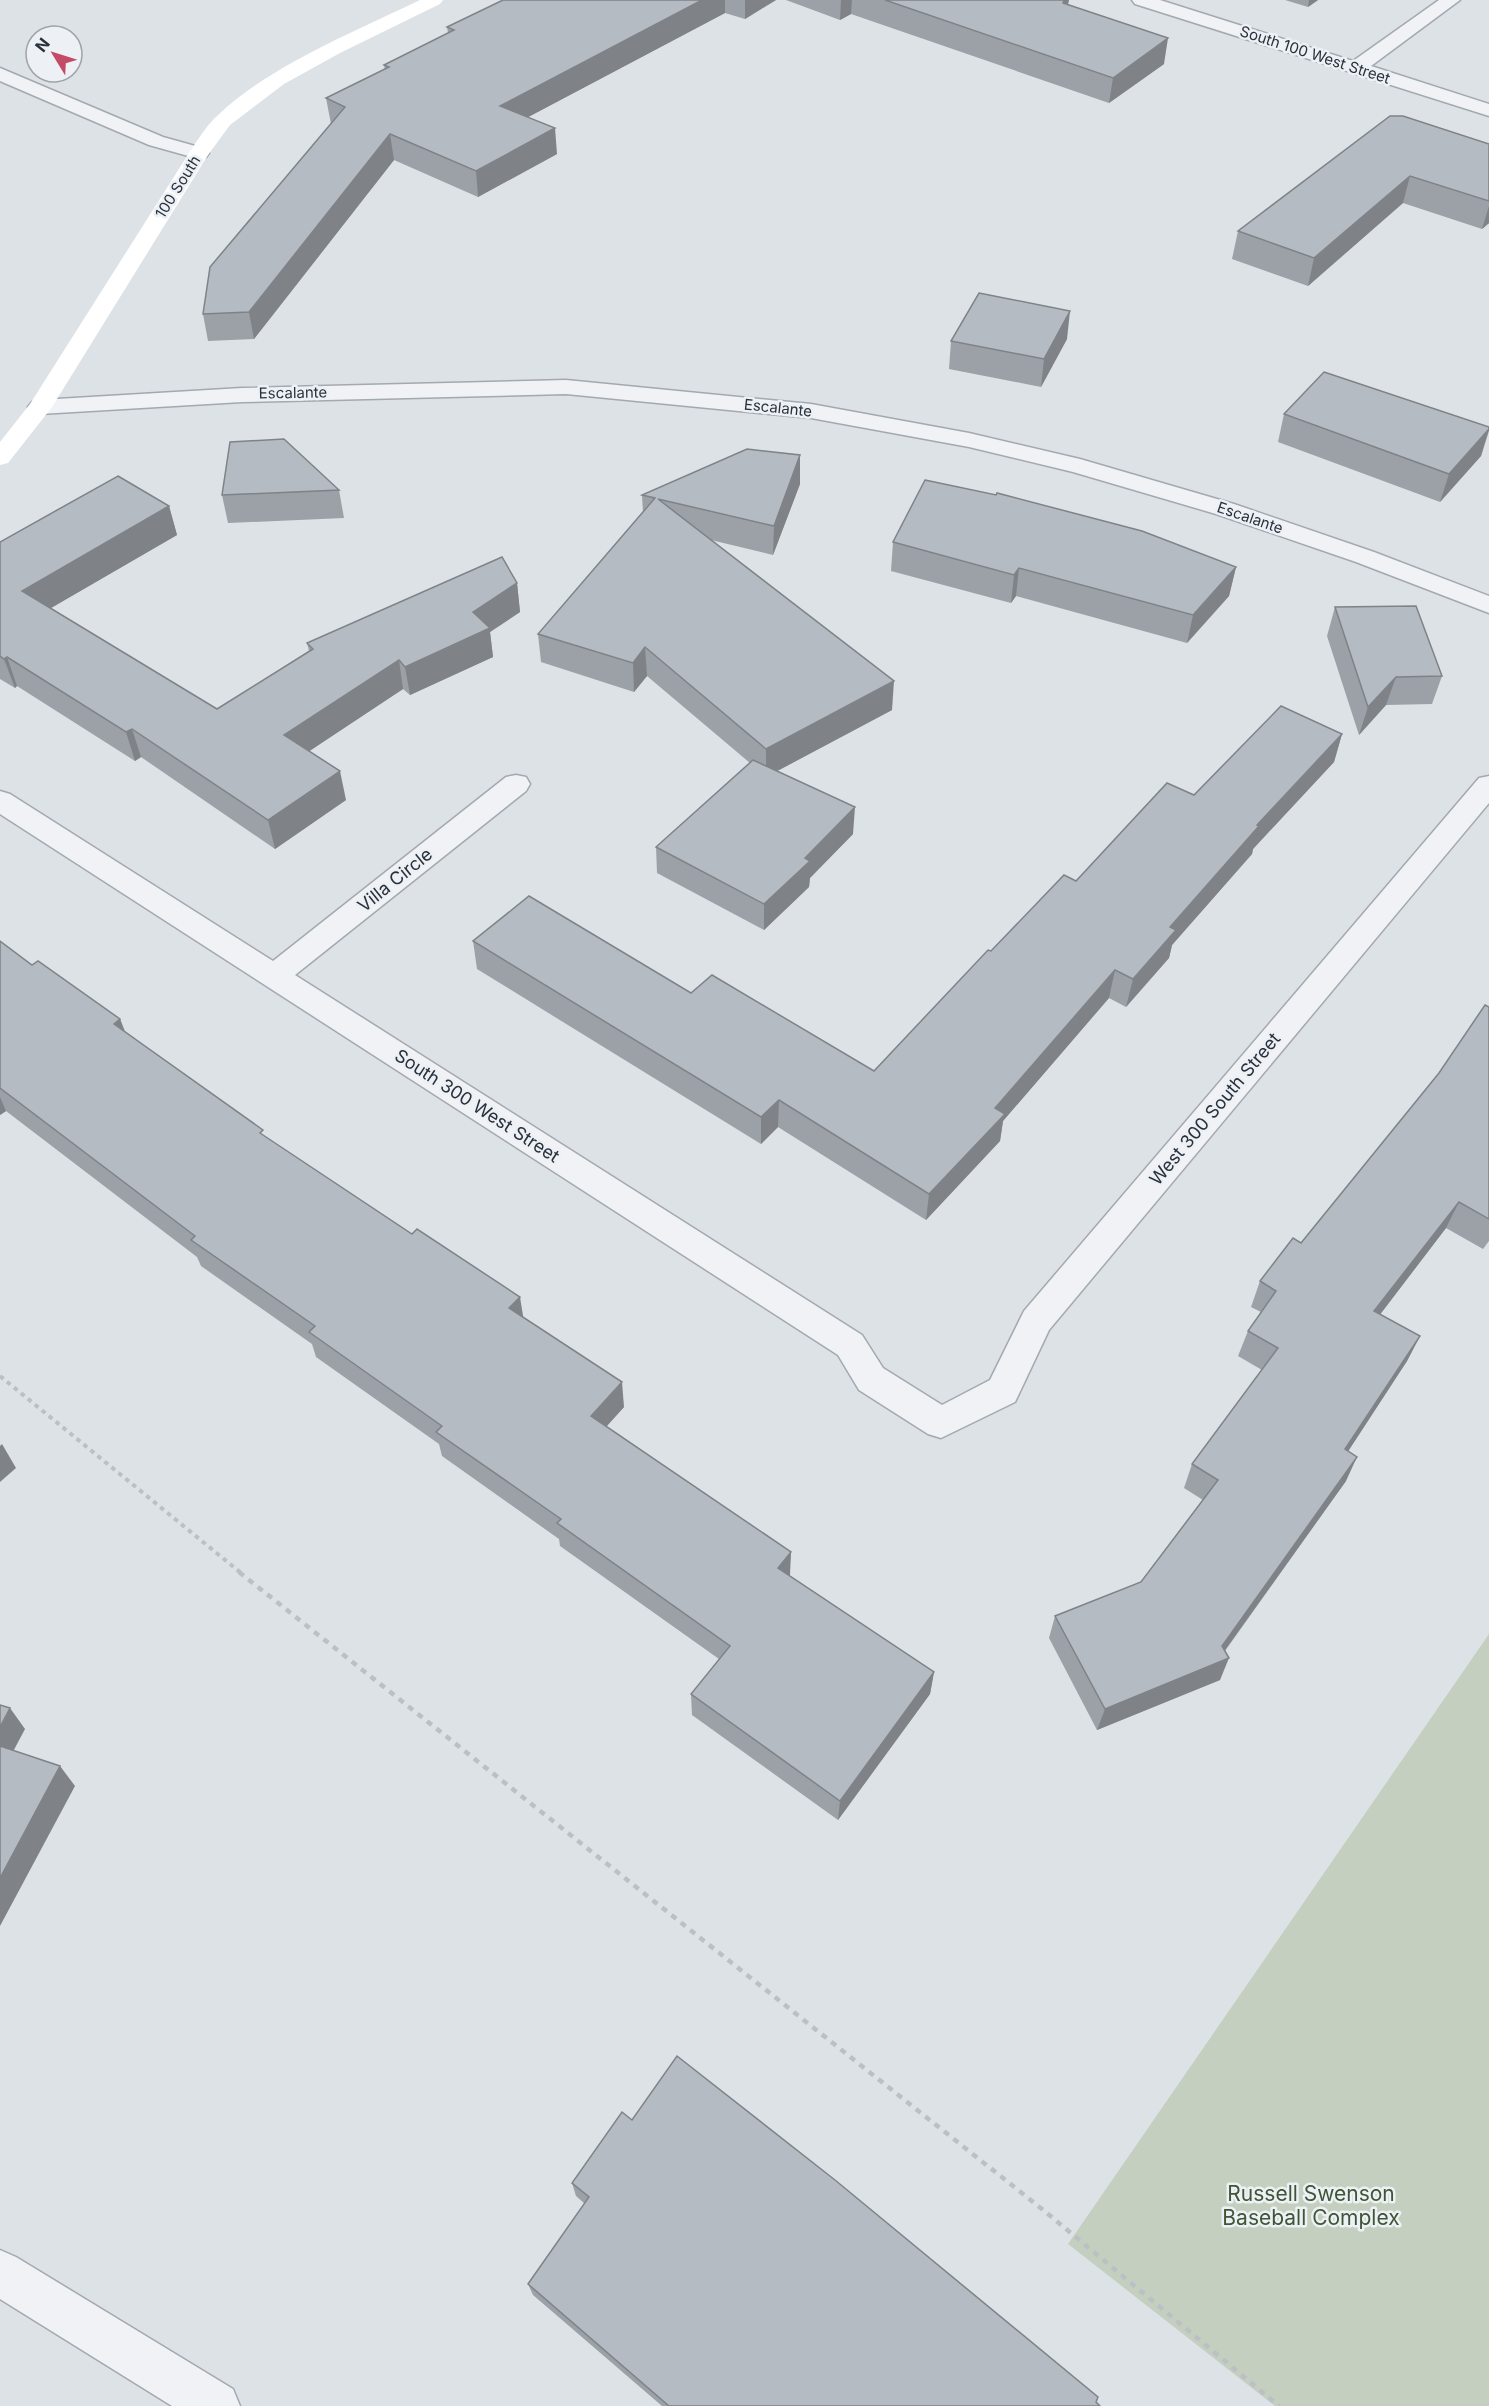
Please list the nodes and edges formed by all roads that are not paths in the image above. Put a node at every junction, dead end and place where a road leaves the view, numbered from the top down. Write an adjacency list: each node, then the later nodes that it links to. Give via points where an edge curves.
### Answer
1 (434, 0): 7 (street, 100 South, via 277,80 224,121)
2 (1141, 0): 4 (street, South 100 West Street)
3 (1452, 0): 4 (street)
4 (1356, 68): 6 (street, South 100 West Street)
5 (0, 74): 7 (street, via 156,141)
6 (1489, 110)
7 (199, 153): 8 (street, 100 South)
8 (39, 407): 9 (street, 100 South); 10 (street, Escalante, via 242,395 566,387 811,411 969,440 1092,469 1365,557)
9 (0, 458)
10 (1489, 606)
11 (516, 784): 14 (street, Villa Circle)
12 (1489, 785): 15 (street, West 300 South Street, via 1036,1321 1003,1391)
13 (0, 801): 14 (street, South 300 West Street)
14 (274, 976): 15 (street, South 300 West Street, via 850,1345 871,1379)
15 (941, 1424)
16 (0, 2273): 17 (street)
17 (216, 2406)

